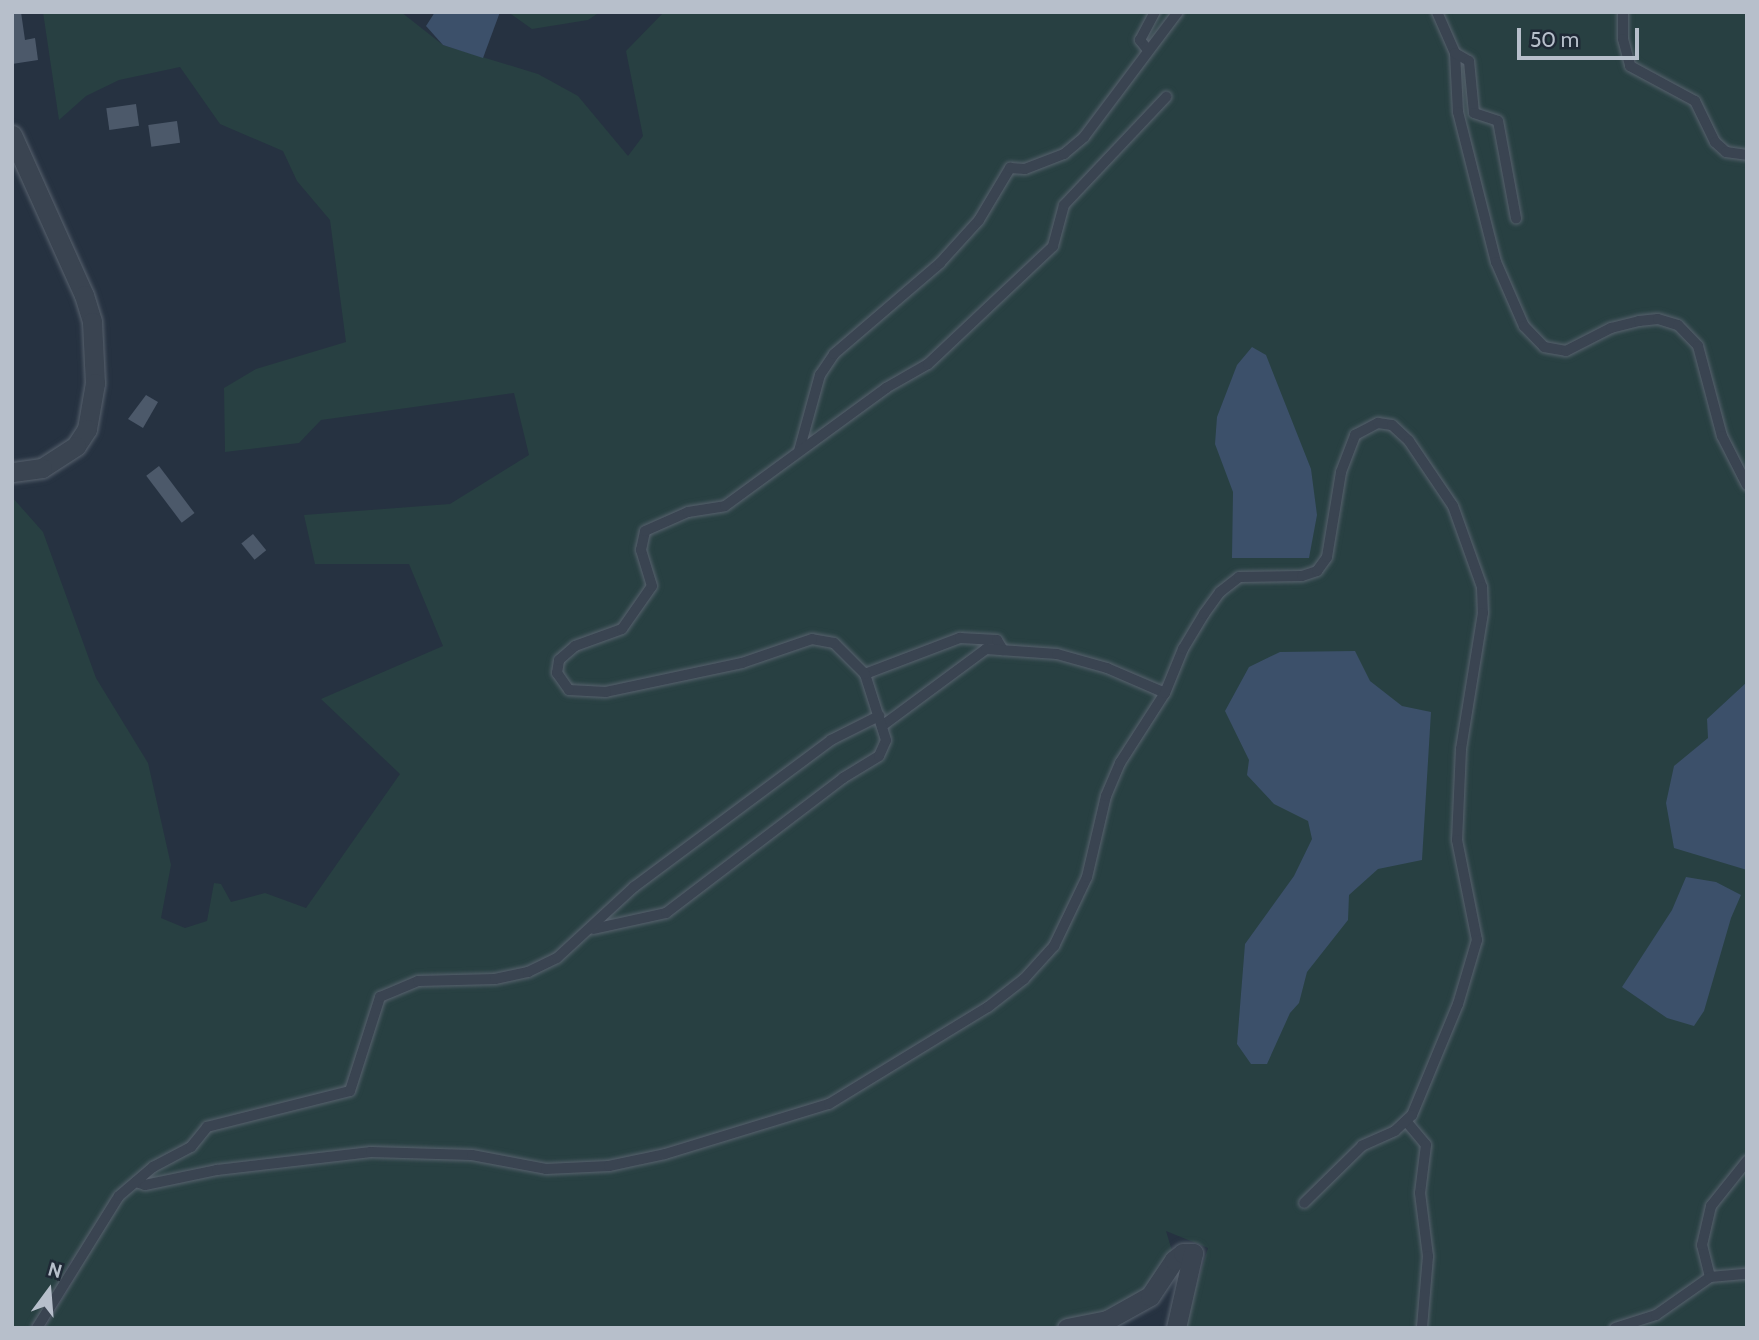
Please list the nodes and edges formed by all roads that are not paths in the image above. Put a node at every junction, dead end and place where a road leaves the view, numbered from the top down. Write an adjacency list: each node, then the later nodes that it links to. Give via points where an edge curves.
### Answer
1 (1155, 12): 5 (lane, via 1140,40)
2 (1178, 12): 5 (lane)
3 (1437, 12): 6 (lane)
4 (1623, 12): 9 (lane, via 1630,66 1695,101 1716,142 1726,152)
5 (1148, 50): 11 (lane, via 1084,137 1064,154 1025,170 1010,168 979,220 940,263 834,354 820,375)
6 (1455, 52): 10 (lane, via 1469,61 1474,113 1498,121); 13 (lane, via 1461,124 1496,262 1524,326 1544,347 1566,351 1611,328 1639,321 1658,319 1678,325 1698,346 1721,436)
7 (1166, 97): 11 (lane, via 1064,205 1053,246 974,324 928,364)
8 (12, 135): 12 (street, via 84,295 92,322 95,383 87,429 76,446 42,468)
9 (1747, 155)
10 (1516, 218)
11 (799, 451): 15 (lane, via 725,506 688,512 645,531 641,550 652,586 642,604 622,629 575,646 559,660 557,673 569,690 606,692 742,663 812,639 834,643)
12 (12, 472)
13 (1747, 485)
14 (1003, 650): 15 (lane, via 997,640 960,638); 16 (lane, via 1057,654 1107,668); 17 (lane, via 986,649)
15 (865, 674): 17 (lane)
16 (1165, 693): 19 (lane, via 1182,649 1220,592 1239,577 1302,576 1317,570 1327,557 1341,472 1355,435 1378,423 1392,425 1409,441 1453,506 1482,587 1483,613 1461,749 1457,840 1477,940 1458,1004); 21 (lane, via 1136,733 1105,796 1087,877 1054,946 1024,979 988,1007 829,1104 610,1166 546,1169 472,1156 371,1152 217,1170 145,1185)
17 (880, 721): 18 (lane, via 831,740 656,870); 18 (lane, via 886,740 879,755 666,912)
18 (593, 929): 21 (lane, via 557,958 528,972 495,979 418,981 393,988 380,997 350,1091 207,1127 191,1147)
19 (1406, 1121): 22 (lane, via 1362,1146); 28 (lane, via 1426,1145 1420,1194 1427,1256)
20 (1747, 1161): 24 (lane, via 1711,1206 1702,1245)
21 (136, 1182): 25 (lane, via 119,1196)
22 (1304, 1203)
23 (1747, 1274): 24 (lane)
24 (1710, 1277): 29 (lane, via 1656,1315)
25 (37, 1328)
26 (1067, 1328): 27 (street, via 1107,1320 1150,1296 1174,1260 1183,1252 1193,1253)
27 (1176, 1328)
28 (1422, 1328)
29 (1615, 1328)

